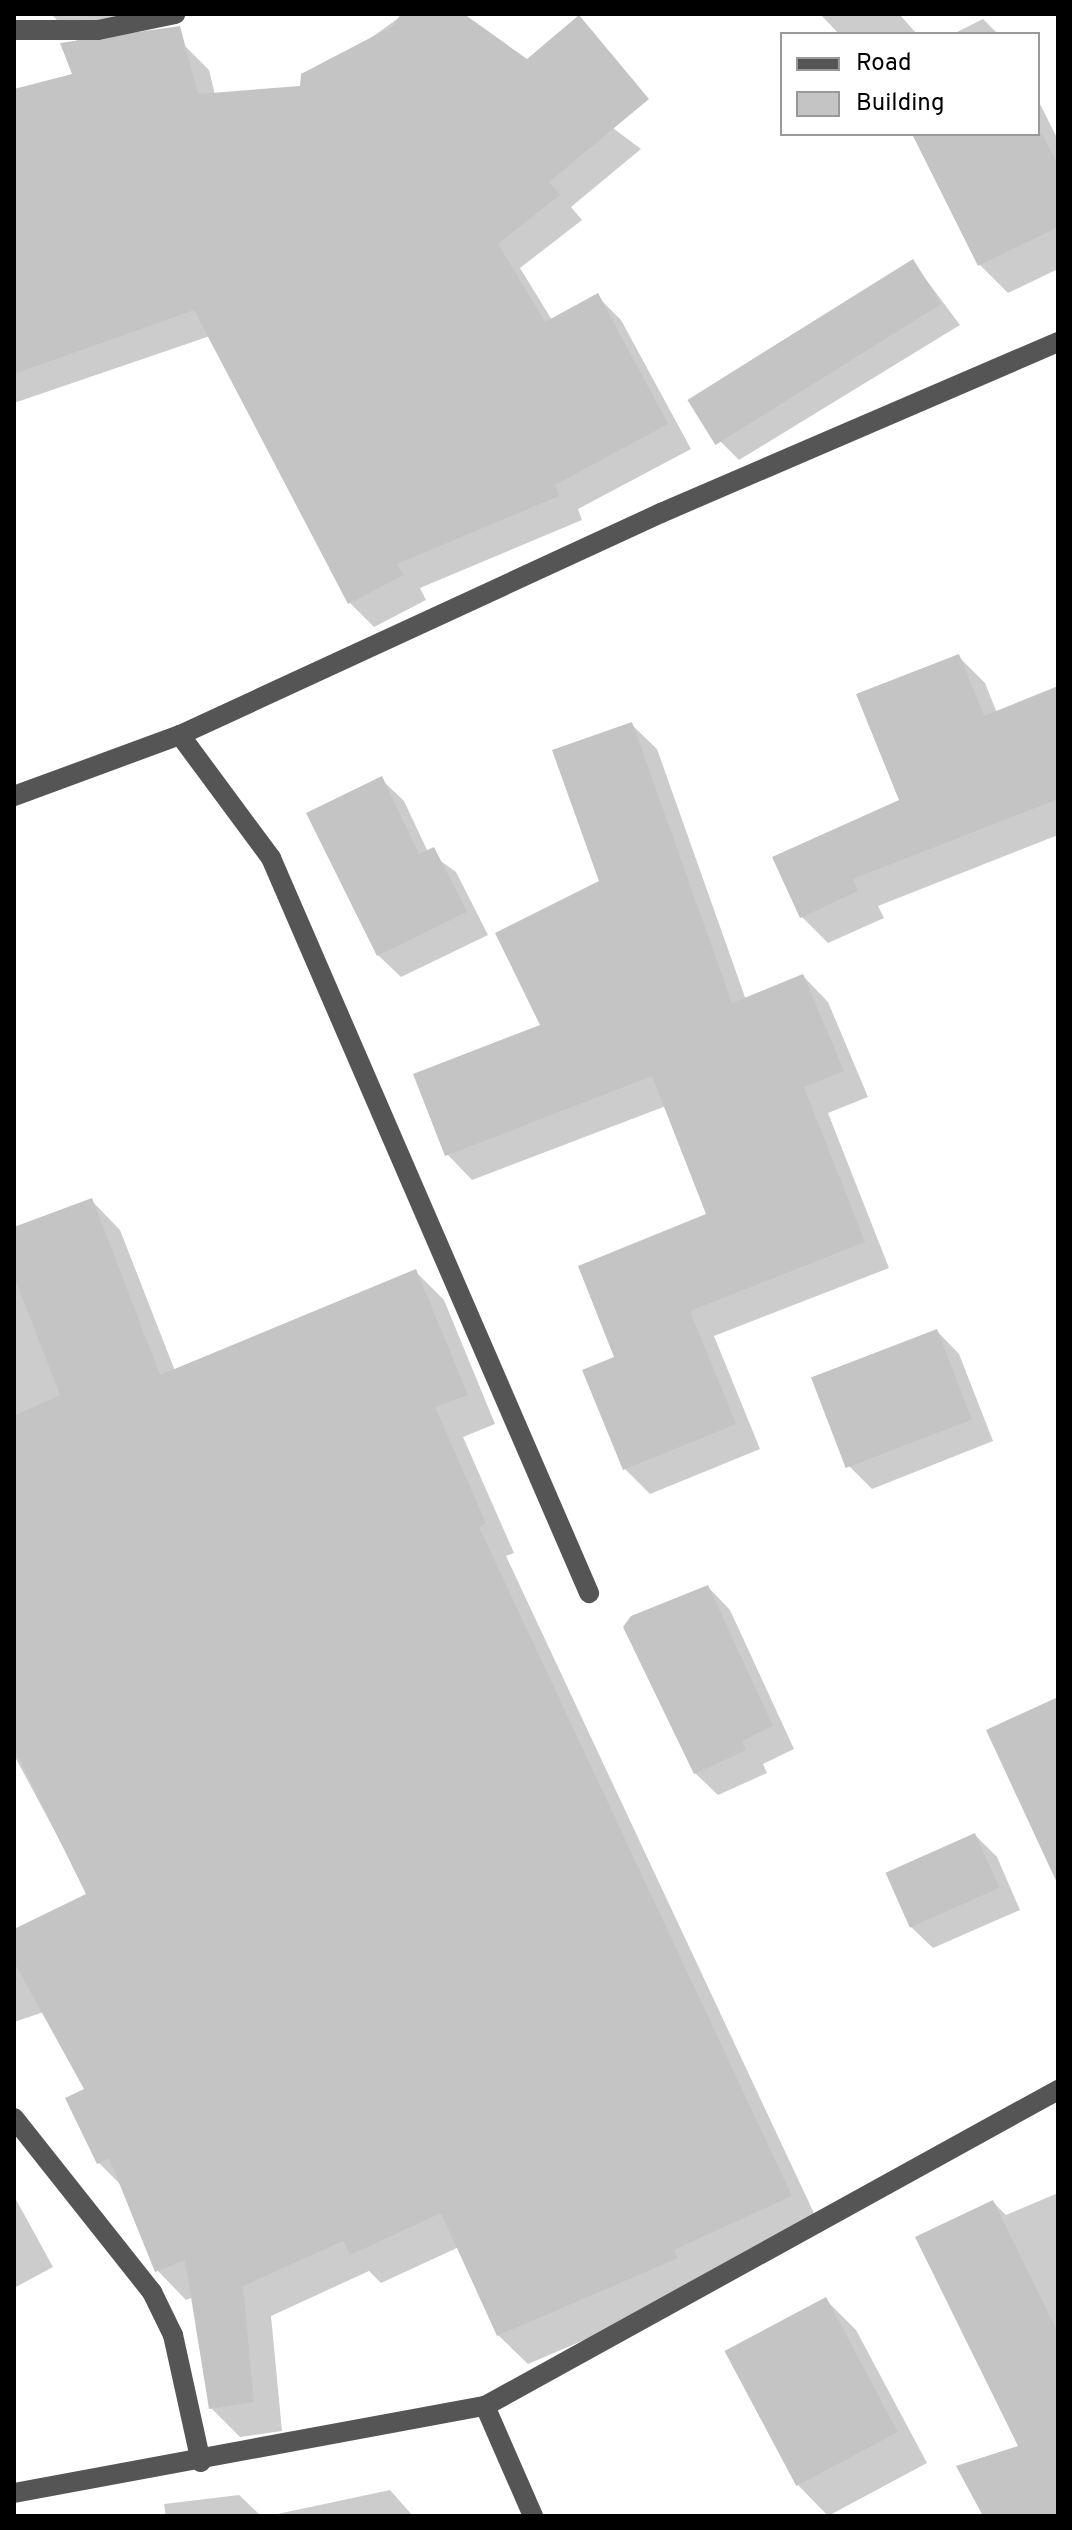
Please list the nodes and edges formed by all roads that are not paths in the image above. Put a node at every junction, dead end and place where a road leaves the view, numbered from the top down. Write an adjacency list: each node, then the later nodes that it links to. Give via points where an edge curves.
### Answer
1 (175, 14): 2 (street, via 98,30)
2 (14, 30)
3 (1058, 342): 4 (street, via 661,513)
4 (180, 735): 5 (street); 6 (street, via 271,858)
5 (14, 796)
6 (589, 1593)
7 (1058, 2090): 9 (street)
8 (14, 2118): 10 (street, via 152,2292 173,2335)
9 (485, 2406): 10 (street); 12 (street)
10 (201, 2462): 11 (street)
11 (14, 2493)
12 (533, 2516)

